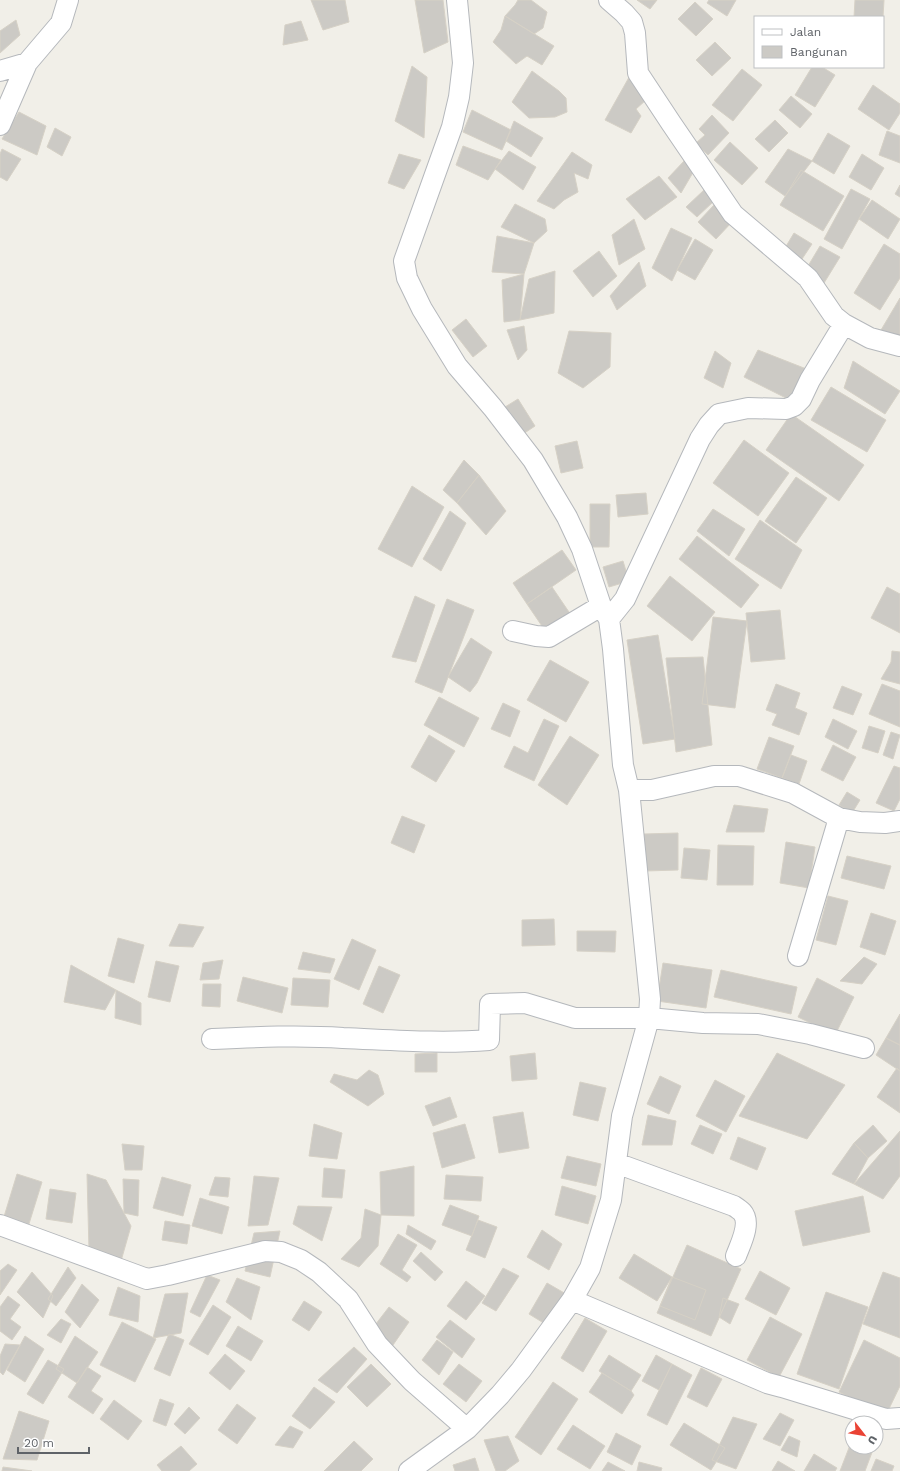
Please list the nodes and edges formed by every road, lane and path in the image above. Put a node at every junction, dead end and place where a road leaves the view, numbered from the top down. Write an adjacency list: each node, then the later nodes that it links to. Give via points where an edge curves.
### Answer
1 (68, 0): 4 (street, via 61,23)
2 (457, 0): 9 (street, via 463,63 459,97 452,127 404,261 407,278 422,309 457,366 534,460 582,549)
3 (609, 0): 7 (street, via 632,22 638,73 733,214 808,278 834,316)
4 (27, 63): 5 (street); 6 (street)
5 (0, 71)
6 (0, 125)
7 (844, 324): 8 (street, via 870,338); 9 (street, via 801,399 794,406 786,409 748,408 719,414 709,424 627,593)
8 (900, 346)
9 (605, 613): 10 (street, via 549,637); 11 (street, via 614,649 623,765)
10 (513, 631)
11 (629, 790): 12 (street, via 652,790 714,776 739,776 793,793); 15 (street, via 650,998)
12 (839, 818): 13 (street, via 860,822); 14 (street)
13 (900, 821)
14 (798, 956)
15 (649, 1018): 16 (street, via 575,1018 525,1003 500,1003 490,1004 489,1040 413,1042 296,1036); 17 (street, via 703,1023 758,1024); 18 (street, via 622,1116)
16 (212, 1039)
17 (864, 1048)
18 (616, 1163): 20 (street, via 734,1206 743,1212 746,1220 745,1233); 21 (street, via 611,1200 590,1268)
19 (0, 1225): 23 (street, via 147,1279 265,1250 281,1252 301,1260 319,1272 348,1299 377,1344 412,1381)
20 (736, 1256)
21 (572, 1300): 22 (street, via 767,1383 886,1419); 23 (street, via 521,1370)
22 (900, 1418)
23 (467, 1429): 24 (street)
24 (409, 1471)

